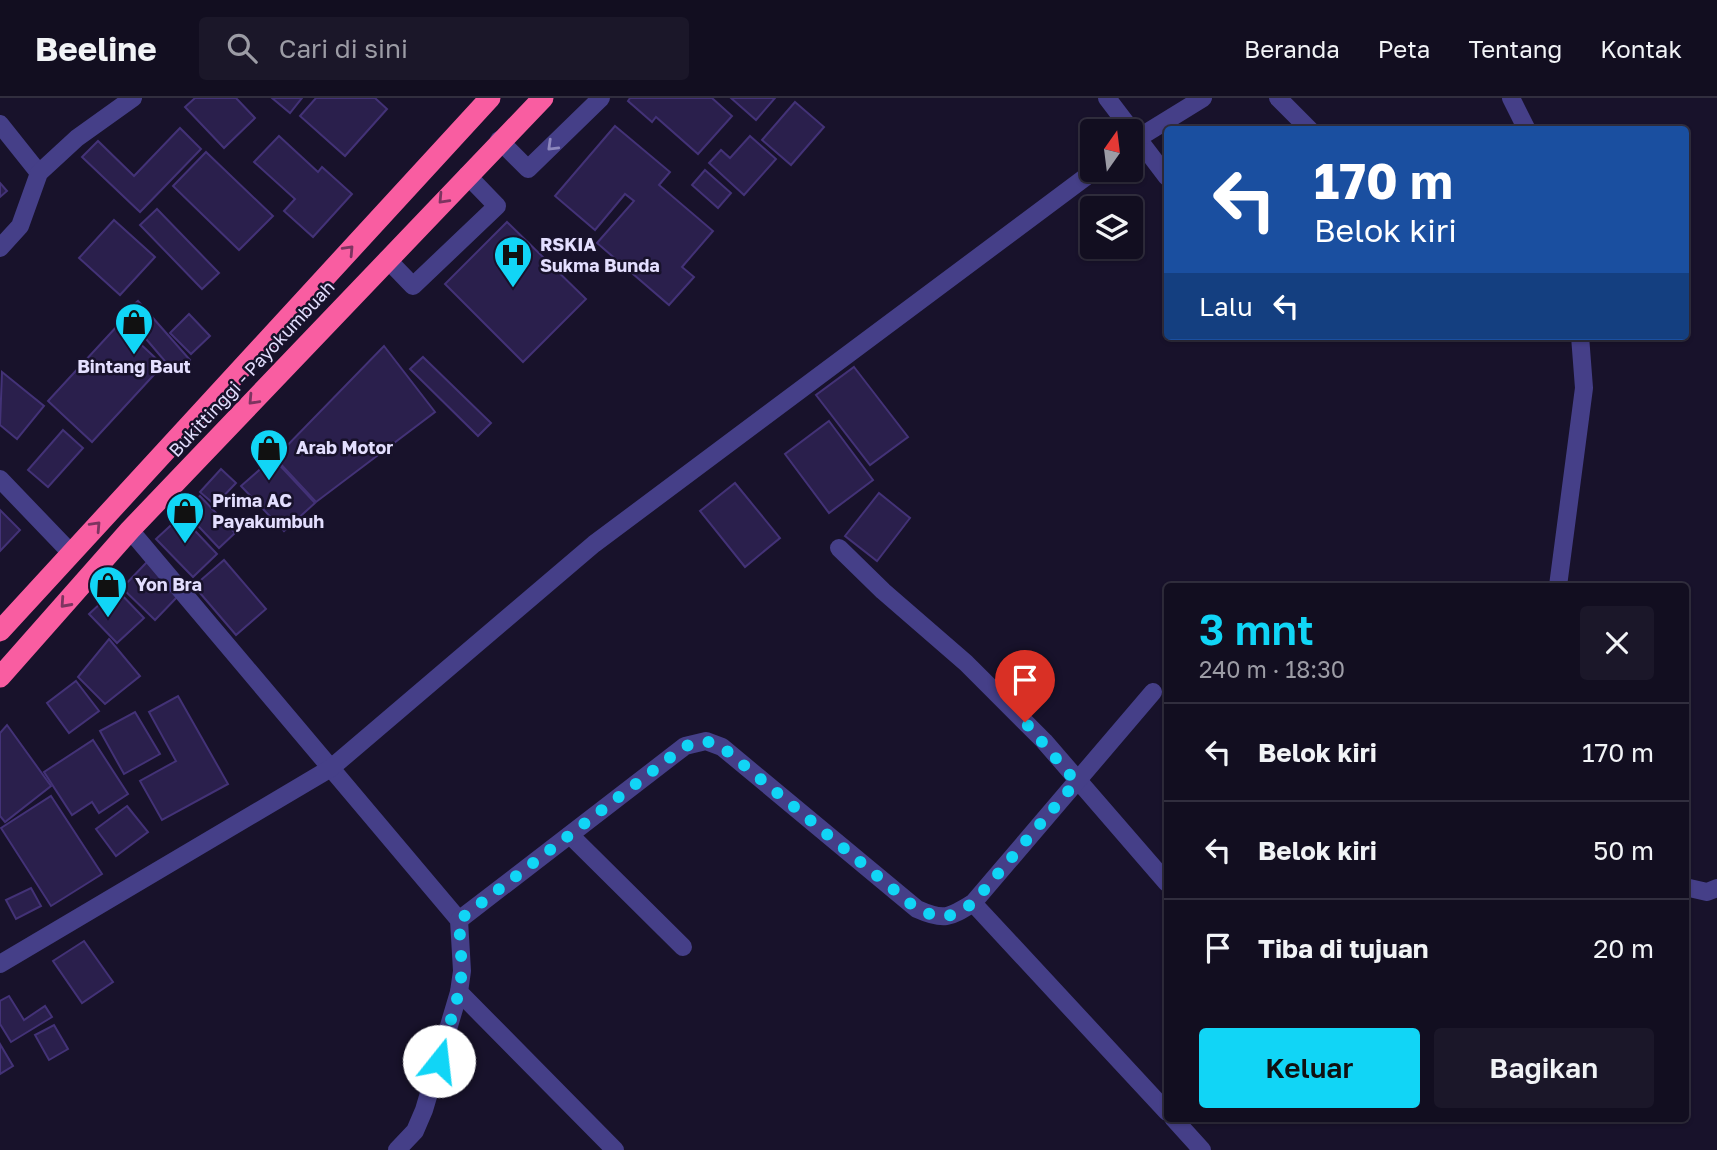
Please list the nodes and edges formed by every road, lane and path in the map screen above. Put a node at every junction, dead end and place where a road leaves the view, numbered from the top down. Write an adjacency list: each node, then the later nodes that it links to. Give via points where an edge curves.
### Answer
1 (133, 98): 16 (street, via 77,138)
2 (490, 98): 23 (highway, Bukittinggi - Payokumbuah, one-way to 2)
3 (542, 98): 14 (highway, Bukittinggi - Payokumbuah)
4 (601, 98): 14 (street, one-way to 14, via 528,169)
5 (1107, 98): 9 (street)
6 (1203, 98): 13 (street)
7 (1278, 98): 11 (street)
8 (1511, 98): 12 (street)
9 (1120, 119)
10 (0, 124): 16 (street)
11 (1306, 126)
12 (1525, 126)
13 (1143, 135)
14 (499, 140): 17 (highway, Bukittinggi - Payokumbuah)
15 (1143, 150): 18 (street)
16 (39, 173): 20 (street, via 20,226)
17 (467, 174): 21 (highway, Bukittinggi - Payokumbuah, one-way to 21); 21 (street, via 497,206 413,286)
18 (1164, 174)
19 (1080, 181): 33 (street, via 594,544)
20 (0, 248)
21 (387, 259): 24 (highway, Bukittinggi - Payokumbuah)
22 (1580, 340): 29 (street, via 1584,388)
23 (255, 354): 24 (highway); 28 (highway, Bukittinggi - Payokumbuah, one-way to 23)
24 (276, 375): 26 (highway, Bukittinggi - Payokumbuah, one-way to 26)
25 (0, 480): 28 (street)
26 (130, 530): 31 (highway, Bukittinggi - Payokumbuah, one-way to 31); 33 (street)
27 (839, 548): 34 (street, via 966,663 1044,741)
28 (71, 553): 30 (highway, Bukittinggi - Payokumbuah)
29 (1558, 583)
30 (0, 631)
31 (0, 677)
32 (1153, 692): 34 (street)
33 (331, 768): 40 (street); 42 (street)
34 (1076, 782): 36 (street); 39 (street)
35 (570, 835): 39 (street, via 685,746 706,741 722,747 917,909 939,919); 40 (street); 41 (street)
36 (1164, 880)
37 (1689, 888): 38 (street, via 1707,892)
38 (1717, 888)
39 (973, 903): 44 (street)
40 (459, 920): 43 (street)
41 (683, 947)
42 (0, 964)
43 (459, 992): 46 (street, via 425,1110 415,1131); 47 (street)
44 (1164, 1109)
45 (1177, 1122): 48 (street)
46 (397, 1150)
47 (615, 1150)
48 (1202, 1150)

